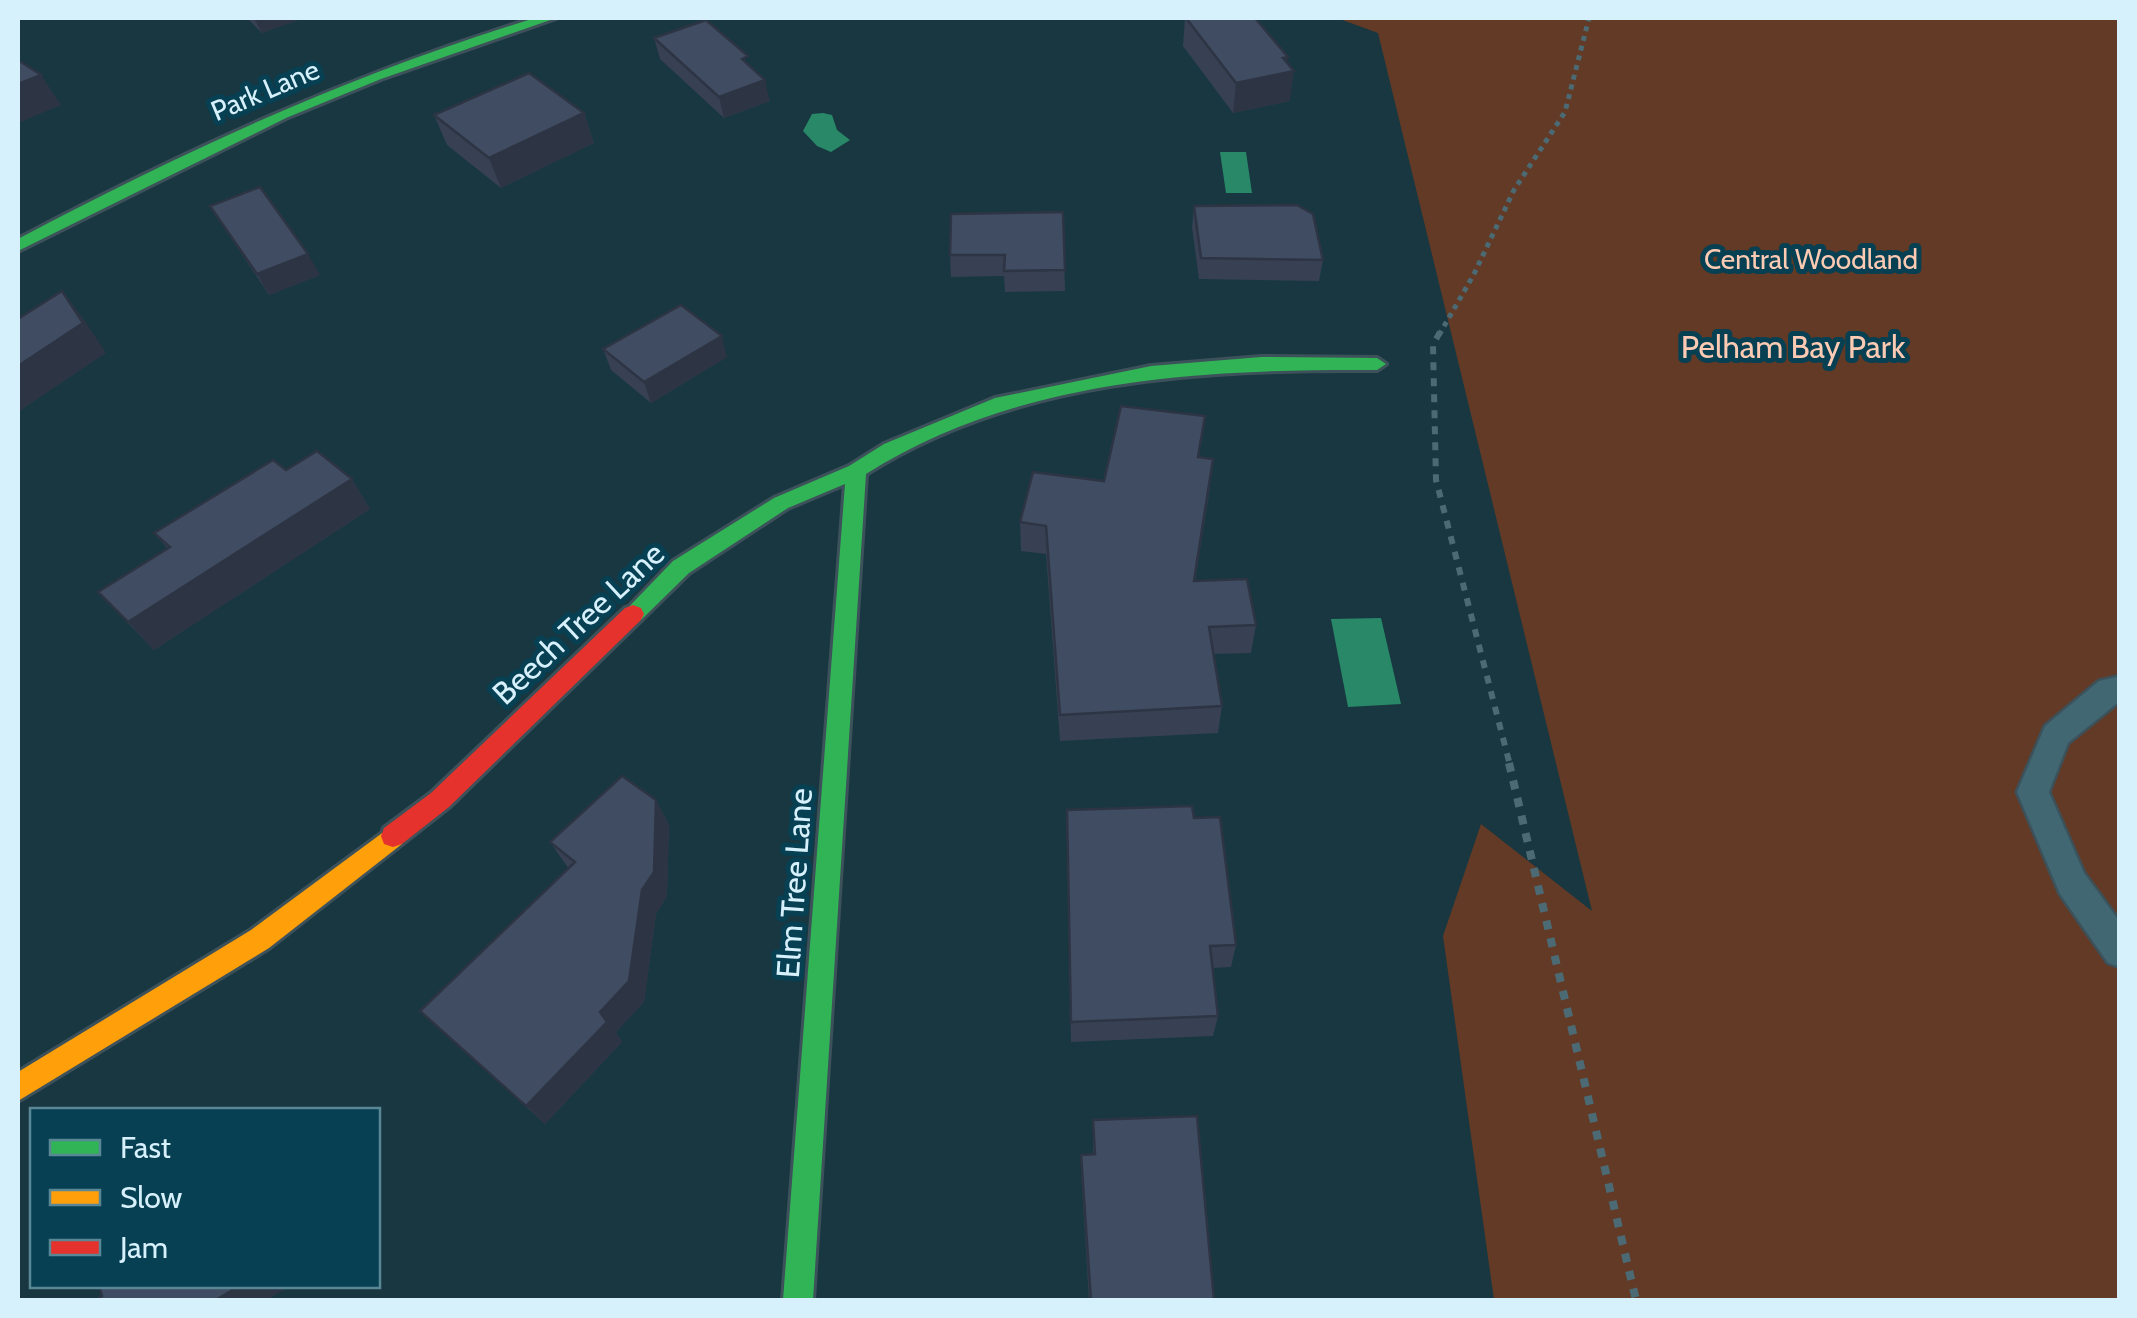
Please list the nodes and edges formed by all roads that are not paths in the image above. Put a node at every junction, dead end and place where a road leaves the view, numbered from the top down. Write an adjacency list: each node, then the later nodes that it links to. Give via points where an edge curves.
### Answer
1 (549, 18): 2 (street, Park Lane, via 294,108)
2 (18, 246)
3 (1377, 364): 4 (street, Beech Tree Lane, via 1262,363 1150,372 1002,404)
4 (856, 470): 7 (street, Beech Tree Lane, via 781,503 681,567 440,800 260,940); 8 (street, Elm Tree Lane)
5 (2120, 688): 6 (lane, via 2056,735 2033,792 2072,884)
6 (2120, 952)
7 (18, 1087)
8 (798, 1300)

